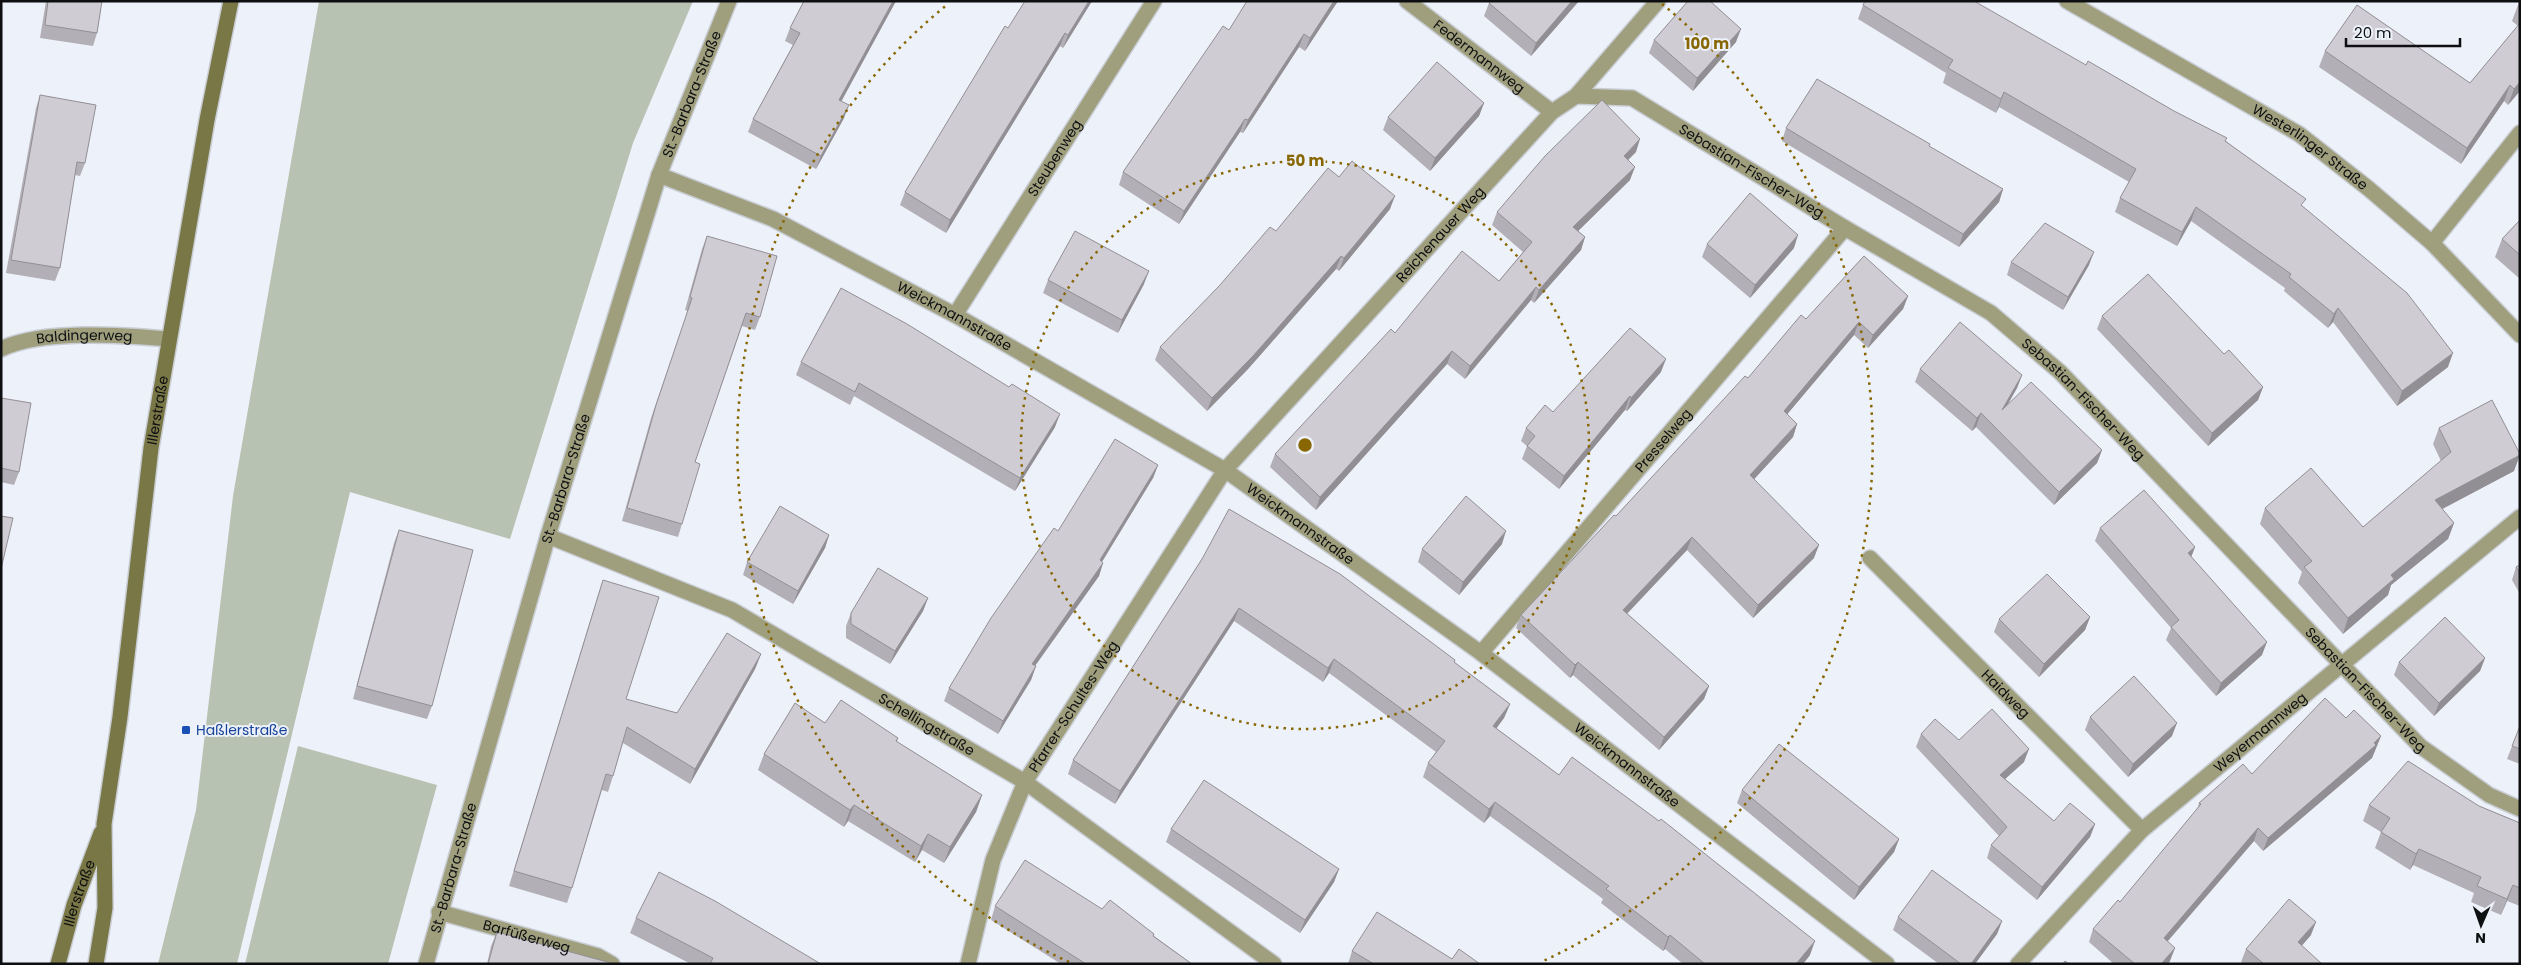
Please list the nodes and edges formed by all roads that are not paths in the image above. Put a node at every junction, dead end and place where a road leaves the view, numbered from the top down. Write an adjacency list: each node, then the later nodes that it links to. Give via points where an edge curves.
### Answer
1 (232, 1): 15 (main road, Illerstraße, via 207,120)
2 (729, 1): 10 (street, St.-Barbara-Straße)
3 (1154, 1): 13 (street, Steubenweg)
4 (1407, 1): 8 (street, Federmannweg)
5 (1658, 1): 7 (street, Reichenauer Weg)
6 (2067, 1): 12 (street, Westerlinger Straße, via 2298,134)
7 (1576, 96): 8 (street, Reichenauer Weg); 11 (street, Sebastian-Fischer-Weg, via 1632,98)
8 (1552, 112): 17 (street, Reichenauer Weg)
9 (2520, 133): 12 (street)
10 (659, 176): 13 (street, Weickmannstraße, via 773,219); 19 (street, St.-Barbara-Straße)
11 (1845, 228): 21 (street, Presselweg); 22 (street, Sebastian-Fischer-Weg, via 1991,313 2060,372)
12 (2432, 243): 14 (street, Westerlinger Straße)
13 (955, 315): 17 (street, Weickmannstraße)
14 (2520, 335)
15 (169, 339): 16 (street, Baldingerweg, via 63,336 14,342); 25 (main road, Illerstraße, via 151,448 120,717)
16 (1, 348)
17 (1225, 470): 21 (street, Weickmannstraße); 23 (street, Pfarrer-Schultes-Weg)
18 (2520, 517): 22 (street, Weyermannweg)
19 (548, 536): 23 (street, Schellingstraße, via 732,610); 27 (street, St.-Barbara-Straße)
20 (1870, 558): 26 (street, Haidweg)
21 (1481, 653): 34 (street, Weickmannstraße)
22 (2342, 666): 24 (street, Sebastian-Fischer-Weg, via 2420,746 2489,795); 26 (street, Weyermannweg)
23 (1025, 782): 28 (street, Schellingstraße); 33 (street, Pfarrer-Schultes-Weg, via 993,860)
24 (2520, 809)
25 (104, 824): 29 (main road, Illerstraße, via 74,905); 30 (main road, Illerstraße, via 104,908)
26 (2142, 830): 35 (street, Weyermannweg)
27 (440, 912): 31 (street, St.-Barbara-Straße); 32 (street, Barfüßerweg, via 598,956)
28 (1268, 962)
29 (58, 964)
30 (96, 964)
31 (426, 964)
32 (612, 964)
33 (968, 964)
34 (1887, 964)
35 (2018, 964)

